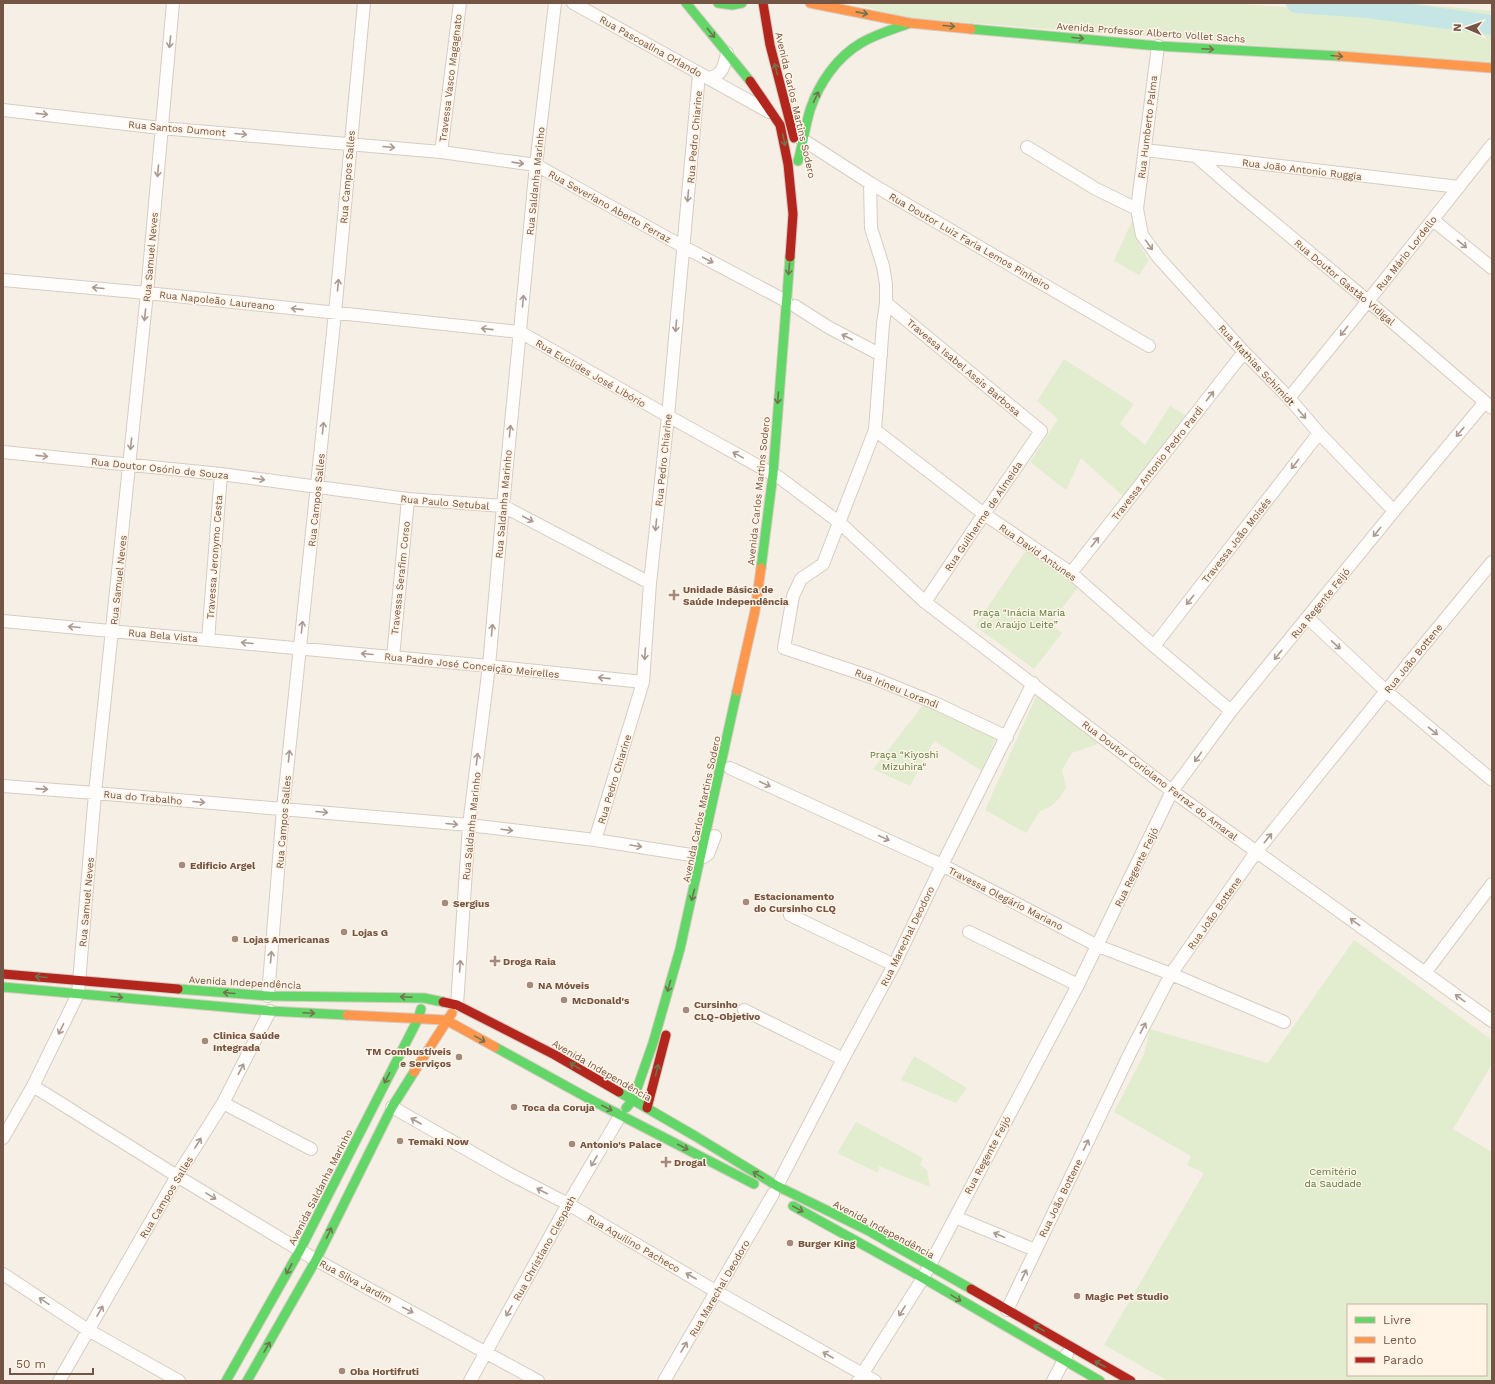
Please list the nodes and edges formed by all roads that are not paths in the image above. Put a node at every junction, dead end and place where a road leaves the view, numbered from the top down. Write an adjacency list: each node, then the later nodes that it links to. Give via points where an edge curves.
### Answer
1 (173, 3): 18 (street, Rua Samuel Neves, one-way to 18)
2 (364, 3): 21 (street, Rua Campos Salles)
3 (460, 3): 25 (street, Travessa Vasco Magagnato)
4 (555, 3): 27 (street, Rua Saldanha Marinho)
5 (573, 3): 15 (street, Rua Pascoalina Orlando)
6 (686, 3): 13 (main road, Avenida Carlos Martins Sodero, one-way to 13)
7 (718, 3): 8 (main road)
8 (742, 3)
9 (763, 3): 19 (main road, Avenida Carlos Martins Sodero, one-way to 9, via 770,45)
10 (810, 3): 11 (main road, Avenida Professor Alberto Vollet Sachs, one-way to 11)
11 (910, 23): 12 (main road, Avenida Professor Alberto Vollet Sachs, one-way to 12); 20 (main road, one-way to 11, via 810,110 823,83 839,61 856,46)
12 (1158, 46): 14 (main road, Avenida Professor Alberto Vollet Sachs, one-way to 14, via 1328,55); 24 (street, Rua Humberto Palma)
13 (727, 53): 15 (street, Rua Pascoalina Orlando, via 721,72 718,75); 17 (main road, Avenida Carlos Martins Sodero)
14 (1492, 68)
15 (704, 76): 17 (street, Rua Pascoalina Orlando); 32 (street, Rua Pedro Chiarine, one-way to 32)
16 (3, 110): 18 (street, Rua Santos Dumont, one-way to 18)
17 (774, 115): 39 (main road, Avenida Carlos Martins Sodero, one-way to 39, via 780,125 791,187)
18 (161, 128): 21 (street, Rua Santos Dumont, one-way to 21); 36 (street, Rua Samuel Neves, one-way to 36)
19 (793, 134): 20 (street, Rua Doutor Luiz Faria Lemos Pinheiro); 20 (main road, Avenida Carlos Martins Sodero, via 799,165)
20 (804, 140): 28 (street, Rua Doutor Luiz Faria Lemos Pinheiro)
21 (350, 144): 25 (street, Rua Severiano Aberto Ferraz, one-way to 25); 40 (street, Rua Campos Salles, one-way to 21)
22 (1492, 145): 29 (street, Rua Mário Lordello)
23 (1027, 147): 30 (street, via 1096,189)
24 (1145, 150): 26 (street, Rua João Antonio Ruggia); 30 (street, Rua Humberto Palma)
25 (441, 152): 27 (street, Rua Severiano Aberto Ferraz, one-way to 27)
26 (1197, 157): 29 (street, Rua João Antonio Ruggia); 37 (street, Rua Doutor Gastão Vidigal)
27 (536, 165): 32 (street, Rua Severiano Aberto Ferraz); 41 (street, Rua Saldanha Marinho, one-way to 27)
28 (870, 183): 38 (street, via 872,228 883,266); 42 (street, Rua Doutor Luiz Faria Lemos Pinheiro)
29 (1459, 187): 31 (street, Rua Mário Lordello)
30 (1137, 209): 43 (street, Rua Mathias Schimidt, one-way to 43, via 1142,235 1158,257)
31 (1433, 220): 34 (street, one-way to 34); 37 (street, Rua Mário Lordello)
32 (684, 247): 39 (street, Rua Severiano Aberto Ferraz, one-way to 39); 47 (street, Rua Pedro Chiarine, one-way to 47)
33 (799, 266): 39 (main road, Avenida Carlos Martins Sodero)
34 (1492, 268)
35 (3, 280): 36 (street, Rua Napoleão Laureano, one-way to 35)
36 (147, 293): 40 (street, Rua Napoleão Laureano, one-way to 36); 52 (street, Rua Samuel Neves, one-way to 52)
37 (1368, 301): 45 (street, Rua Mário Lordello, one-way to 45); 46 (street, Rua Doutor Gastão Vidigal)
38 (886, 303): 44 (street); 49 (street, Travessa Isabel Assis Barbosa)
39 (791, 304): 44 (street, Rua Severiano Aberto Ferraz, one-way to 39); 54 (main road, Avenida Carlos Martins Sodero)
40 (335, 313): 41 (street, Rua Euclides José Libório, one-way to 40); 55 (street, Rua Campos Salles, one-way to 40)
41 (520, 332): 47 (street, Rua Euclides José Libório); 57 (street, Rua Saldanha Marinho, one-way to 41)
42 (1149, 346)
43 (1244, 352): 45 (street, Rua Mathias Schimidt); 62 (street, Travessa Antonio Pedro Pardi, one-way to 43)
44 (881, 355): 48 (street)
45 (1288, 398): 50 (street, Rua Mathias Schimidt, one-way to 50)
46 (1489, 405): 58 (street, Rua Regente Feijó, one-way to 58)
47 (668, 416): 54 (street, Rua Euclides José Libório, one-way to 47); 63 (street, Rua Pedro Chiarine, one-way to 63)
48 (875, 430): 59 (street, Rua David Antunes); 60 (street)
49 (1041, 431): 59 (street, Rua Guilherme de Almeida)
50 (1319, 433): 58 (street, Rua Mathias Schimidt); 69 (street, Travessa João Moisés, one-way to 69)
51 (3, 452): 52 (street, Rua Doutor Osório de Souza, one-way to 52)
52 (129, 464): 53 (street, Rua Doutor Osório de Souza); 67 (street, Rua Samuel Neves)
53 (221, 474): 55 (street, Rua Doutor Osório de Souza, one-way to 55); 68 (street, Travessa Jeronymo Cesta)
54 (776, 476): 60 (street, Rua Euclides José Libório); 77 (main road, Avenida Carlos Martins Sodero, via 764,608); 89 (main road, Avenida Carlos Martins Sodero, via 755,612)
55 (317, 487): 56 (street, Rua Paulo Setubal); 70 (street, Rua Campos Salles, one-way to 55)
56 (408, 499): 57 (street, Rua Paulo Setubal); 71 (street, Travessa Serafim Corso)
57 (503, 506): 63 (street, Rua Paulo Setubal, one-way to 63); 72 (street, Rua Saldanha Marinho, one-way to 57)
58 (1394, 511): 65 (street, Rua Regente Feijó, one-way to 65)
59 (984, 514): 62 (street, Rua David Antunes); 64 (street, Rua Guilherme de Almeida)
60 (840, 523): 64 (street, Rua Doutor Coriolano Ferraz do Amaral); 78 (street, Rua Irineu Lorandi, via 824,564 801,579 793,596 784,648 935,702)
61 (1491, 565): 75 (street, Rua João Bottene)
62 (1071, 573): 69 (street, Rua David Antunes)
63 (650, 583): 73 (street, Rua Pedro Chiarine, one-way to 73)
64 (925, 602): 74 (street, Rua Doutor Coriolano Ferraz do Amaral)
65 (1308, 618): 75 (street, one-way to 75); 76 (street, Rua Regente Feijó, one-way to 76)
66 (3, 620): 67 (street, Rua Bela Vista, one-way to 66)
67 (113, 631): 68 (street, Rua Bela Vista); 83 (street, Rua Samuel Neves)
68 (208, 640): 70 (street, Rua Bela Vista, one-way to 68)
69 (1154, 646): 76 (street, Rua David Antunes)
70 (300, 648): 71 (street, Rua Padre José Conceição Meirelles, one-way to 70); 84 (street, Rua Campos Salles, one-way to 70)
71 (393, 657): 72 (street, Rua Padre José Conceição Meirelles)
72 (489, 666): 73 (street, Rua Padre José Conceição Meirelles, one-way to 72); 85 (street, Rua Saldanha Marinho, one-way to 72)
73 (643, 682): 87 (street, Rua Pedro Chiarine)
74 (1033, 683): 78 (street, Rua Marechal Deodoro); 82 (street, Rua Doutor Coriolano Ferraz do Amaral)
75 (1386, 691): 80 (street, one-way to 80); 88 (street, Rua João Bottene, one-way to 75)
76 (1231, 711): 82 (street, Rua Regente Feijó, one-way to 82)
77 (742, 714)
78 (1007, 737): 90 (street, Rua Marechal Deodoro)
79 (730, 768): 90 (street, Travessa Olegário Mariano, one-way to 90)
80 (1492, 780)
81 (3, 786): 83 (street, Rua do Trabalho, one-way to 83)
82 (1172, 791): 88 (street, Rua Doutor Coriolano Ferraz do Amaral); 95 (street, Rua Regente Feijó)
83 (95, 793): 84 (street, Rua do Trabalho, one-way to 84); 100 (street, Rua Samuel Neves)
84 (283, 809): 85 (street, Rua do Trabalho, one-way to 85); 104 (street, Rua Campos Salles, one-way to 84)
85 (469, 825): 87 (street, Rua do Trabalho, one-way to 87); 106 (street, Rua Saldanha Marinho, one-way to 85)
86 (716, 833): 89 (street, via 708,854); 92 (main road, Avenida Carlos Martins Sodero)
87 (595, 840): 89 (street, Rua do Trabalho, one-way to 89)
88 (1256, 852): 97 (street, Rua Doutor Coriolano Ferraz do Amaral, one-way to 88); 99 (street, Rua João Bottene)
89 (701, 856): 117 (main road, Avenida Carlos Martins Sodero, one-way to 117, via 680,949 653,1043)
90 (942, 865): 95 (street, Travessa Olegário Mariano); 96 (street, Rua Marechal Deodoro)
91 (1492, 884): 97 (street)
92 (698, 911)
93 (790, 915): 96 (street)
94 (969, 932): 101 (street)
95 (1098, 946): 99 (street, Travessa Olegário Mariano); 101 (street, Rua Regente Feijó)
96 (894, 965): 115 (street, Rua Marechal Deodoro)
97 (1425, 973): 112 (street, Rua Doutor Coriolano Ferraz do Amaral, one-way to 97)
98 (3, 974): 100 (main road, Avenida Independência, one-way to 98)
99 (1172, 974): 113 (street, Travessa Olegário Mariano); 130 (street, Rua João Bottene, one-way to 99, via 1131,1051)
100 (79, 981): 103 (street, Rua Samuel Neves); 104 (main road, Avenida Independência, one-way to 100)
101 (1078, 985): 128 (street, Rua Regente Feijó)
102 (3, 987): 103 (main road, Avenida Independência)
103 (78, 994): 107 (main road, Avenida Independência, one-way to 107); 116 (street, Rua Samuel Neves, one-way to 116)
104 (268, 996): 105 (main road, Avenida Independência, one-way to 104); 107 (main road, via 266,1004 227,1001 222,1002)
105 (424, 998): 106 (main road, Avenida Independência); 110 (main road, Avenida Saldanha Marinho)
106 (457, 1005): 111 (main road); 117 (main road, Avenida Independência, one-way to 106, via 555,1055)
107 (220, 1007): 109 (main road, Avenida Independência)
108 (744, 1010): 115 (street)
109 (270, 1011): 110 (main road, Avenida Independência, one-way to 110); 118 (street, Rua Campos Salles, one-way to 109)
110 (418, 1019): 111 (main road, Avenida Independência); 129 (main road, Avenida Saldanha Marinho, one-way to 129)
111 (446, 1020): 119 (main road); 121 (main road, Avenida Independência, one-way to 121)
112 (1492, 1021)
113 (1284, 1022)
114 (669, 1025): 120 (main road, one-way to 114)
115 (843, 1059): 126 (street, Rua Marechal Deodoro)
116 (33, 1086): 122 (street, Rua Samuel Neves); 125 (street, Rua Silva Jardim)
117 (633, 1100): 120 (main road, Avenida Independência); 121 (main road, Avenida Carlos Martins Sodero)
118 (223, 1103): 123 (street); 125 (street, Rua Campos Salles, one-way to 118)
119 (392, 1107): 127 (street, Rua Aquilino Pacheco, one-way to 119); 131 (main road, one-way to 119)
120 (647, 1108): 124 (main road, Avenida Independência)
121 (620, 1116): 124 (main road, via 640,1114); 126 (main road, Avenida Independência, one-way to 126); 127 (street, Rua Christiano Cleopath, one-way to 127)
122 (3, 1138)
123 (311, 1149)
124 (725, 1154): 126 (main road, Avenida Independência, one-way to 124)
125 (177, 1176): 129 (street, Rua Silva Jardim, one-way to 129); 137 (street, Rua Campos Salles, one-way to 125)
126 (773, 1192): 132 (main road, Avenida Independência, via 869,1231); 134 (main road, Avenida Independência, one-way to 134); 135 (street, Rua Marechal Deodoro)
127 (568, 1204): 135 (street, Rua Aquilino Pacheco, one-way to 127); 139 (street, Rua Christiano Cleopath, one-way to 139)
128 (956, 1217): 130 (street, one-way to 128); 132 (street, Rua Regente Feijó)
129 (300, 1250): 131 (street, Rua Silva Jardim); 144 (main road, Avenida Saldanha Marinho, one-way to 144)
130 (1035, 1250): 136 (street, Rua João Bottene, one-way to 130)
131 (316, 1260): 139 (street, Rua Silva Jardim, one-way to 139); 145 (main road, one-way to 131)
132 (929, 1265): 134 (street, Rua Regente Feijó); 136 (main road, Avenida Independência)
133 (3, 1274): 137 (street, one-way to 133)
134 (923, 1278): 140 (main road, Avenida Independência, one-way to 140); 141 (street, Rua Regente Feijó, one-way to 141)
135 (717, 1292): 141 (street, Rua Aquilino Pacheco, one-way to 135); 148 (street, Rua Marechal Deodoro, one-way to 135)
136 (1007, 1310): 138 (main road, Avenida Independência, one-way to 136)
137 (88, 1330): 142 (street, Rua Campos Salles); 143 (street)
138 (1070, 1347): 140 (street); 152 (main road, Avenida Independência, one-way to 138)
139 (486, 1351): 146 (street, Rua Christiano Cleopath); 147 (street, Rua Silva Jardim)
140 (1065, 1360): 150 (street); 151 (main road, Avenida Independência)
141 (860, 1378): 149 (street, Rua Aquilino Pacheco)
142 (59, 1381)
143 (179, 1381)
144 (226, 1381)
145 (247, 1381)
146 (470, 1381)
147 (538, 1381)
148 (664, 1381)
149 (874, 1381)
150 (1053, 1381)
151 (1100, 1381)
152 (1130, 1381)

